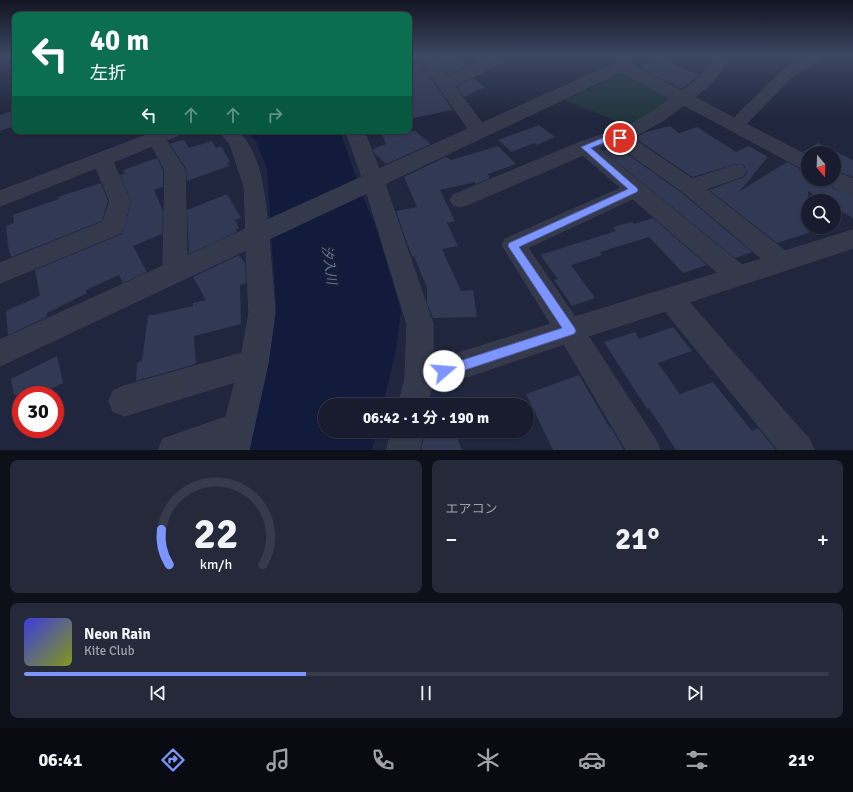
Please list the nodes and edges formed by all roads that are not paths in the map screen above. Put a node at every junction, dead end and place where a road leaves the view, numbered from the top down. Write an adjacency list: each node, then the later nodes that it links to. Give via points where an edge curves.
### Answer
1 (439, 76): 7 (street)
2 (462, 76): 7 (street)
3 (590, 76): 10 (street)
4 (652, 76): 8 (street)
5 (710, 76): 8 (street)
6 (785, 76): 9 (street)
7 (445, 84): 10 (street)
8 (683, 97): 9 (street); 14 (street, via 658,116)
9 (736, 125): 17 (street)
10 (480, 133): 19 (street)
11 (165, 134): 16 (street); 29 (street, via 175,170)
12 (231, 134): 26 (street, via 239,143 254,186)
13 (356, 134): 19 (street)
14 (620, 138): 15 (street, via 607,139); 21 (street)
15 (585, 147): 23 (street); 25 (street)
16 (102, 159): 24 (street); 30 (street, via 120,201 113,227)
17 (801, 160)
18 (736, 171): 21 (street)
19 (374, 182): 26 (street); 36 (street, via 420,324)
20 (841, 182): 22 (street)
21 (690, 187): 28 (street)
22 (853, 188)
23 (634, 190): 31 (street); 33 (street, via 513,246)
24 (0, 200)
25 (460, 200)
26 (257, 234): 29 (street); 35 (street, via 262,313)
27 (853, 239): 28 (street)
28 (782, 262): 31 (street)
29 (175, 272): 34 (street)
30 (0, 273)
31 (738, 276): 32 (street)
32 (670, 298): 33 (street); 43 (street)
33 (570, 331): 36 (street); 42 (street)
34 (0, 353)
35 (254, 363): 37 (street); 39 (street)
36 (416, 392)
37 (124, 401)
38 (406, 438): 41 (street)
39 (236, 439): 40 (street)
40 (174, 450)
41 (403, 450)
42 (644, 450)
43 (798, 450)

